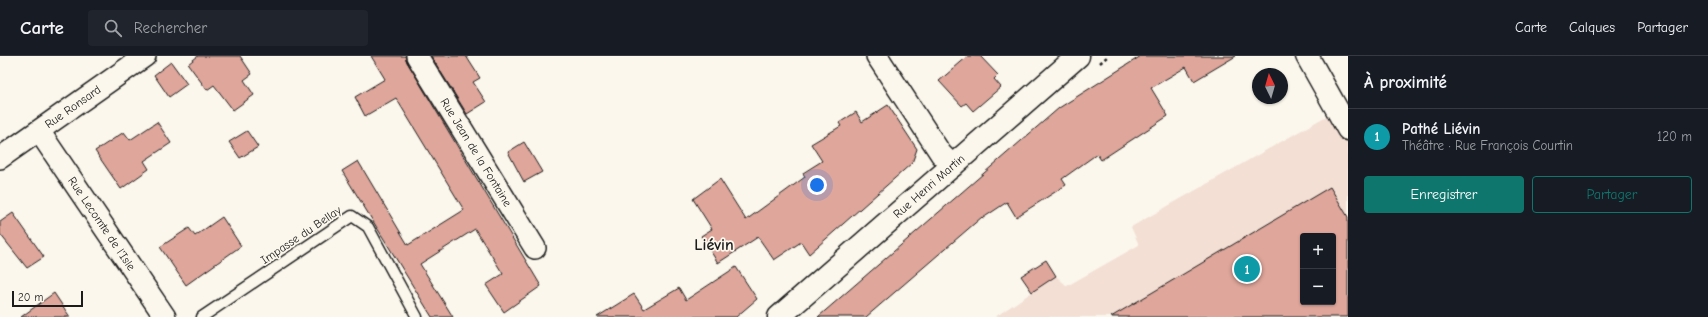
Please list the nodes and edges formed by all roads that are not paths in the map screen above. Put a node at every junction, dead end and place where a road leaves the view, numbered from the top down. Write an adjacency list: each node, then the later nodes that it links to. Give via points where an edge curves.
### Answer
1 (145, 56): 7 (street, Rue Ronsard)
2 (417, 56): 10 (street, Rue Jean de la Fontaine)
3 (877, 56): 9 (street, via 941,154)
4 (1078, 56): 9 (street, Rue Henri Martin)
5 (1307, 56): 6 (street)
6 (1348, 129)
7 (39, 131): 8 (street, Rue Ronsard); 11 (street, Rue Lecomte de l'Isle)
8 (0, 158)
9 (953, 166): 14 (street, Rue Henri Martin)
10 (535, 248)
11 (165, 317)
12 (202, 317): 13 (lane, Impasse du Bellay, via 352,216 368,227)
13 (417, 317)
14 (779, 317)

